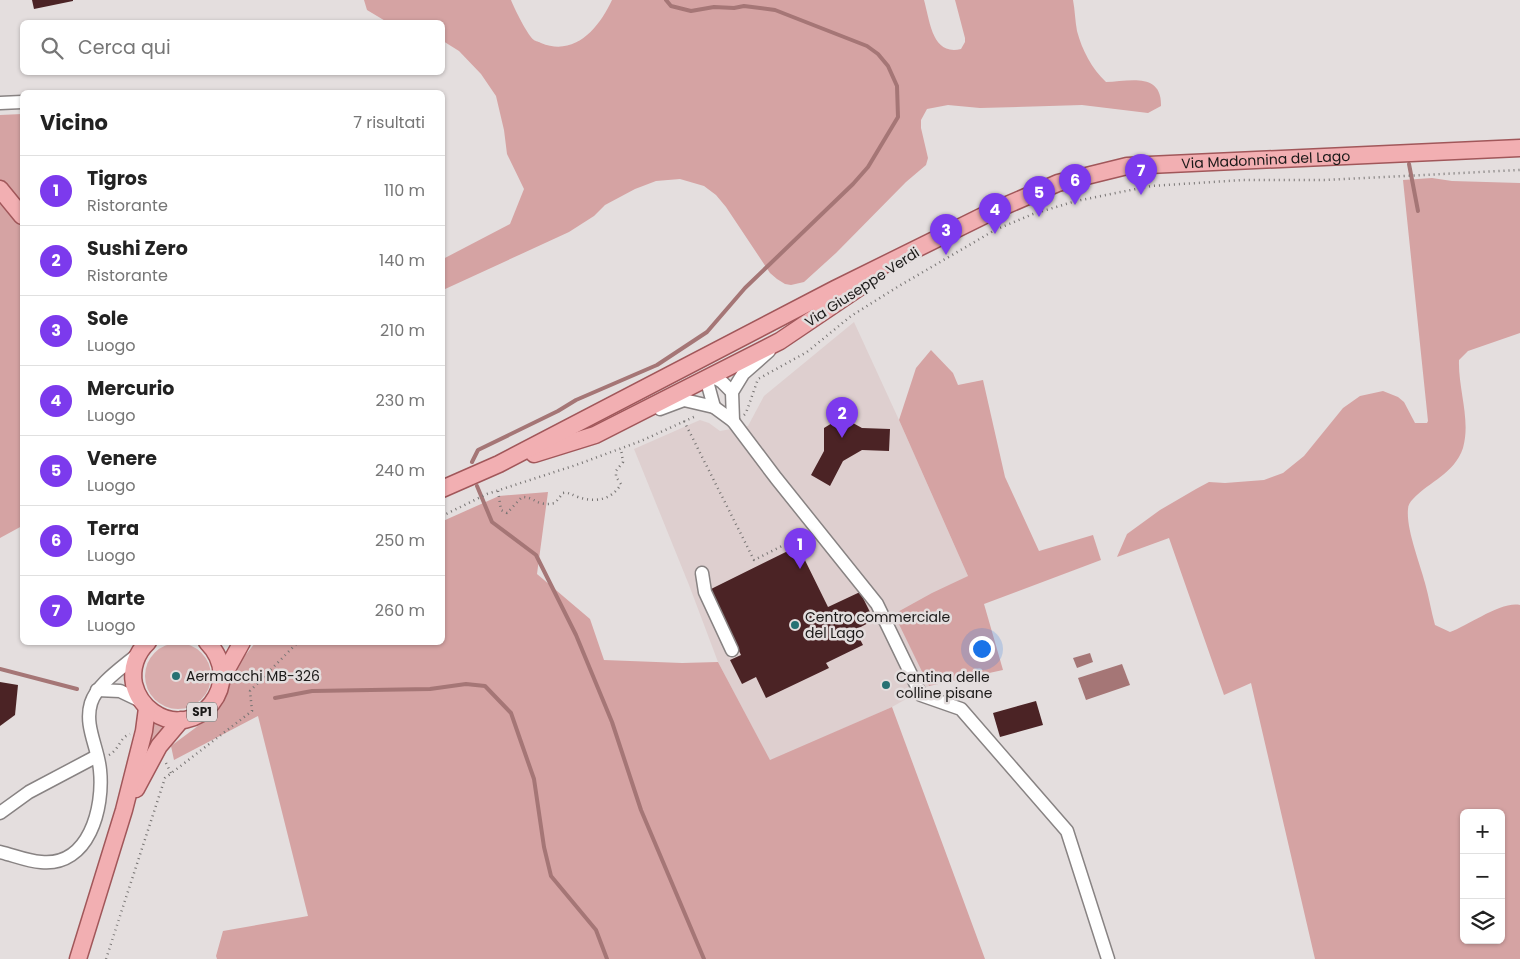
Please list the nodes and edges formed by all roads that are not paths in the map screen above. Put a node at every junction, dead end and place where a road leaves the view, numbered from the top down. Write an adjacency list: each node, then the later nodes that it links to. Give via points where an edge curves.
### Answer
1 (20, 102): 2 (street)
2 (0, 103)
3 (1520, 148): 6 (main road, Via Madonnina del Lago, via 1127,166 1058,182)
4 (0, 189): 5 (main road)
5 (20, 214)
6 (934, 240): 7 (main road, Via Giuseppe Verdi); 8 (main road, Via Giuseppe Verdi)
7 (774, 322): 9 (main road, Via Giuseppe Verdi, via 714,362); 11 (main road, Via Giuseppe Verdi)
8 (780, 341): 9 (main road, Via Giuseppe Verdi); 10 (street, via 743,374)
9 (711, 375): 10 (street); 11 (main road, Via Giuseppe Verdi, via 694,372 643,397); 12 (street, via 708,385); 14 (main road, Via Giuseppe Verdi)
10 (732, 392): 13 (street)
11 (620, 401): 15 (main road, Via Giuseppe Verdi)
12 (714, 407): 13 (street); 14 (street, via 684,400)
13 (733, 421): 31 (street, via 877,604 921,695 961,709 1068,831)
14 (596, 436): 15 (main road, Via Giuseppe Verdi)
15 (499, 464): 16 (main road, Via Giuseppe Verdi)
16 (445, 488)
17 (702, 574): 21 (street, via 705,592)
18 (210, 645): 22 (main road, via 221,663)
19 (240, 645): 22 (main road)
20 (143, 647): 23 (street); 24 (main road, SP1, via 134,666 133,678)
21 (732, 650)
22 (222, 678): 25 (main road, SP1, via 214,702 194,717)
23 (97, 690): 24 (street, via 120,691); 26 (street, via 89,714)
24 (144, 704): 25 (main road, SP1, via 163,717); 27 (main road, SP1, via 144,732)
25 (181, 720): 27 (main road, SP1, via 159,746)
26 (97, 756): 28 (street, via 29,792); 29 (street, via 100,802 93,828 81,847 53,862)
27 (124, 810): 30 (main road, SP1)
28 (0, 812)
29 (0, 852)
30 (78, 959)
31 (1108, 959)

